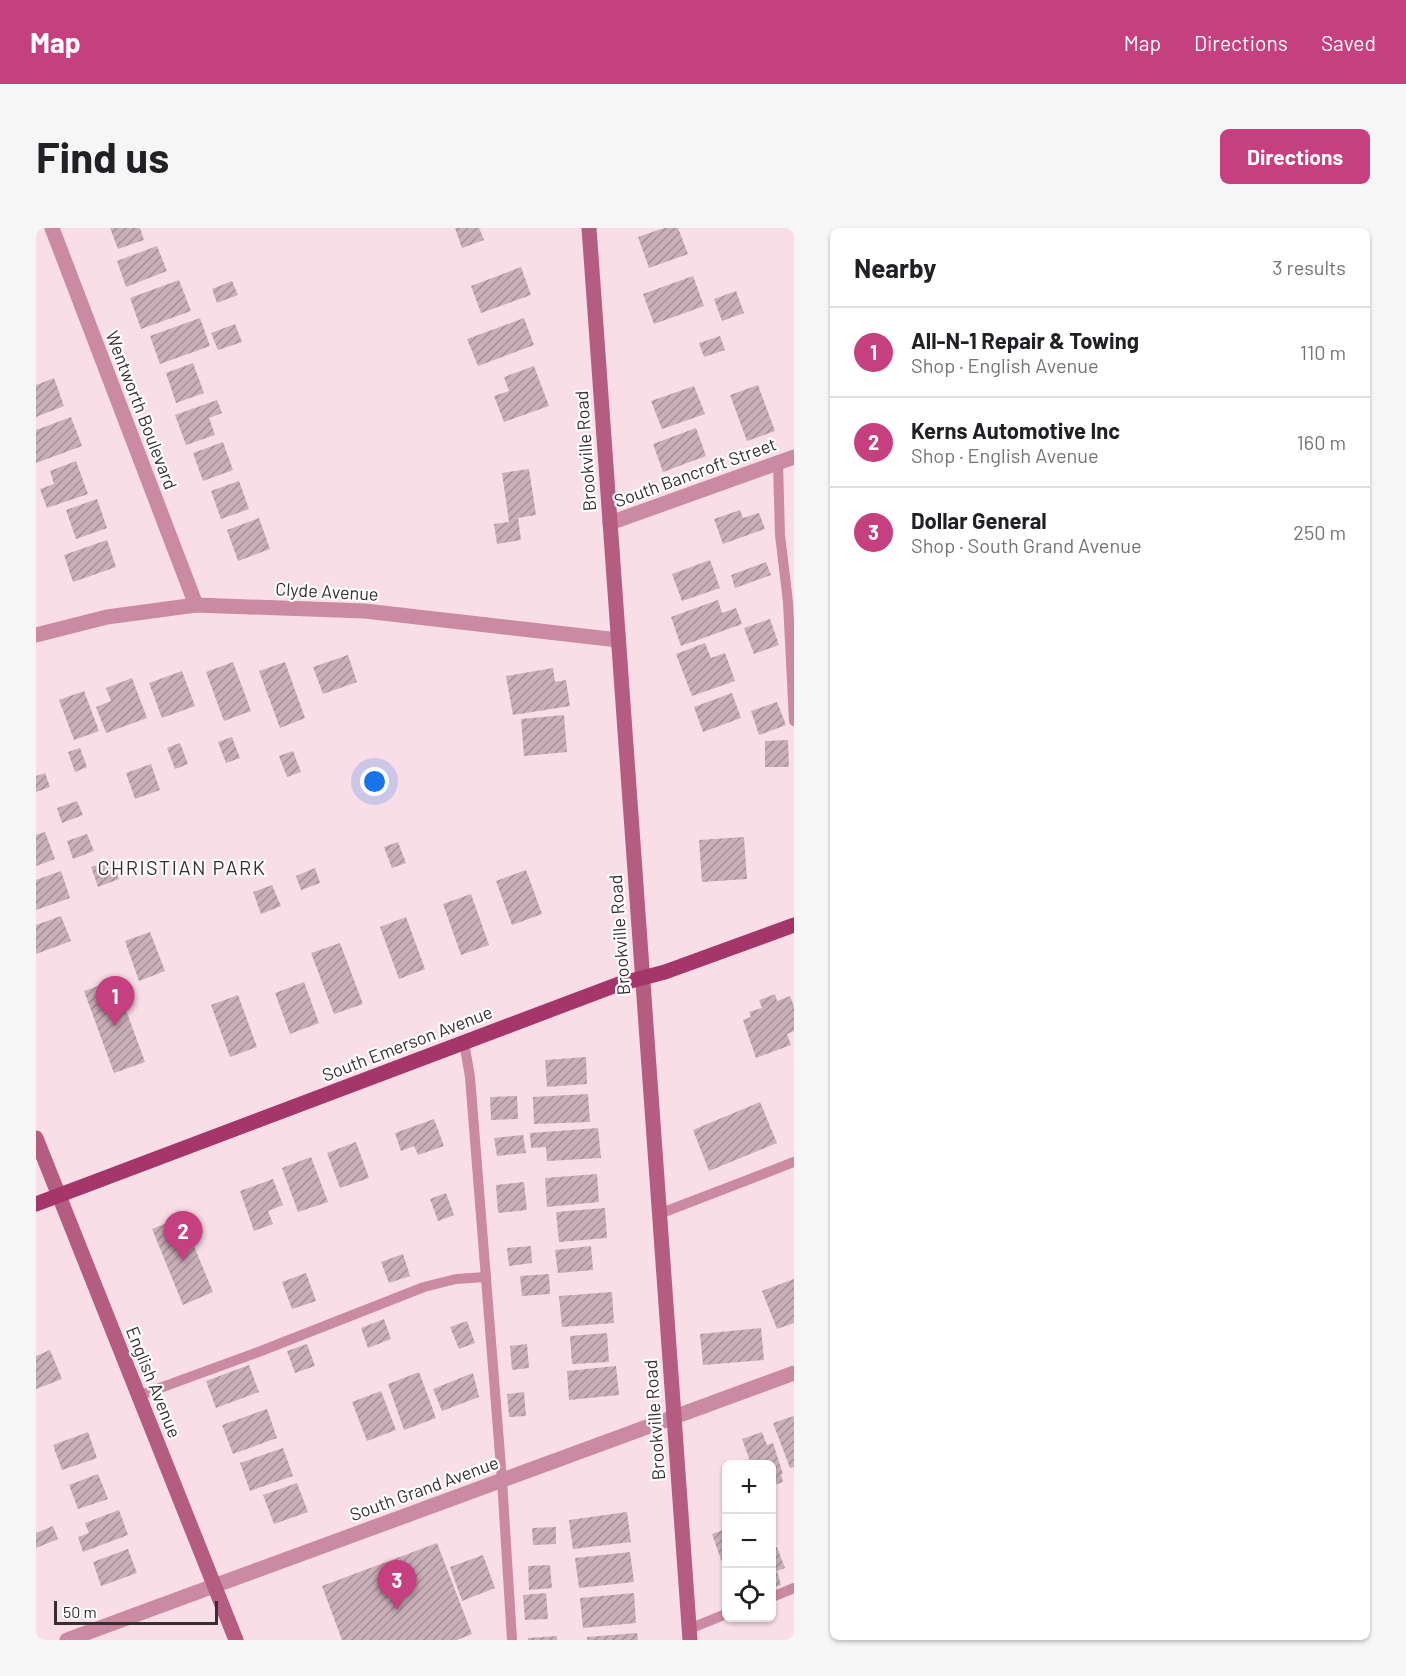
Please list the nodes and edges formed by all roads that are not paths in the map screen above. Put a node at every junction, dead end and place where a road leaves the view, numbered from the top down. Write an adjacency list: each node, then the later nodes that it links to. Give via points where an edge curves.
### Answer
1 (52, 228): 6 (street, Wentworth Boulevard)
2 (588, 228): 5 (street, Brookville Road)
3 (794, 457): 4 (street, South Bancroft Street)
4 (777, 463): 5 (street, South Bancroft Street); 9 (lane)
5 (610, 523): 8 (street, Brookville Road)
6 (196, 605): 7 (street, Clyde Avenue, via 107,617); 8 (street, Clyde Avenue, via 365,611)
7 (36, 635)
8 (618, 640): 12 (street, Brookville Road)
9 (793, 678): 10 (lane)
10 (794, 721)
11 (794, 925): 12 (main road, South Emerson Avenue)
12 (641, 978): 13 (main road, South Emerson Avenue); 18 (street, Brookville Road)
13 (464, 1042): 16 (main road, South Emerson Avenue); 19 (lane)
14 (36, 1138): 16 (street, English Avenue)
15 (794, 1162): 18 (lane)
16 (59, 1195): 17 (main road, South Emerson Avenue); 21 (street, English Avenue)
17 (36, 1204)
18 (659, 1214): 22 (street, Brookville Road)
19 (486, 1278): 21 (lane, via 456,1279 424,1287); 23 (lane)
20 (794, 1373): 22 (street, South Grand Avenue)
21 (138, 1396): 24 (street, English Avenue)
22 (673, 1418): 23 (street, South Grand Avenue); 28 (street, Brookville Road)
23 (502, 1480): 24 (street, South Grand Avenue); 31 (lane)
24 (214, 1585): 29 (street, South Grand Avenue); 30 (street, English Avenue)
25 (794, 1588): 26 (lane)
26 (776, 1595)
27 (722, 1616): 28 (lane)
28 (689, 1635)
29 (67, 1640)
30 (236, 1640)
31 (512, 1640)

